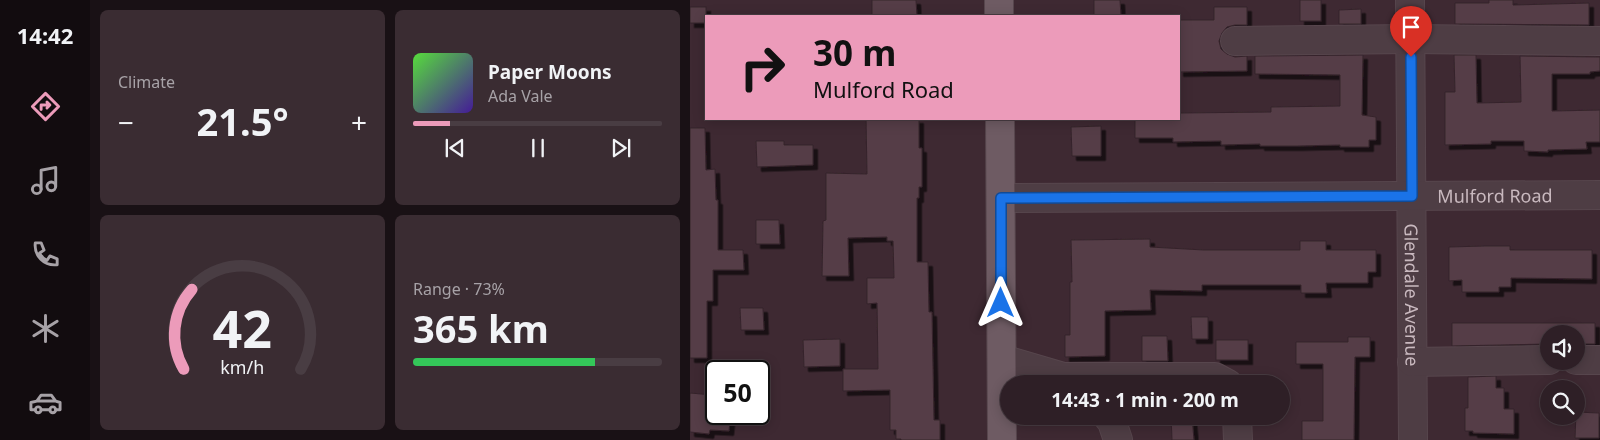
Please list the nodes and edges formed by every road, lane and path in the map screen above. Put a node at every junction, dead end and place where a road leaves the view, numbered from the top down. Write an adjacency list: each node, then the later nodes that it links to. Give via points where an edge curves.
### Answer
1 (999, 0): 3 (main road)
2 (1410, 0): 4 (street, Glendale Avenue)
3 (999, 15)
4 (1410, 39): 5 (street); 6 (street); 9 (street, Glendale Avenue)
5 (1235, 41)
6 (1600, 41)
7 (1000, 120): 10 (main road)
8 (1600, 195): 9 (street, Mulford Road)
9 (1412, 196): 10 (street, Mulford Road); 15 (street, Glendale Avenue)
10 (1001, 198): 11 (main road)
11 (1002, 359): 16 (street); 19 (main road)
12 (1540, 360): 15 (street)
13 (1585, 360): 14 (street)
14 (1600, 360)
15 (1412, 362): 22 (street, Glendale Avenue)
16 (1051, 375)
17 (1113, 425): 20 (street)
18 (1237, 425): 21 (street)
19 (1002, 440)
20 (1118, 440)
21 (1238, 440)
22 (1413, 440)

